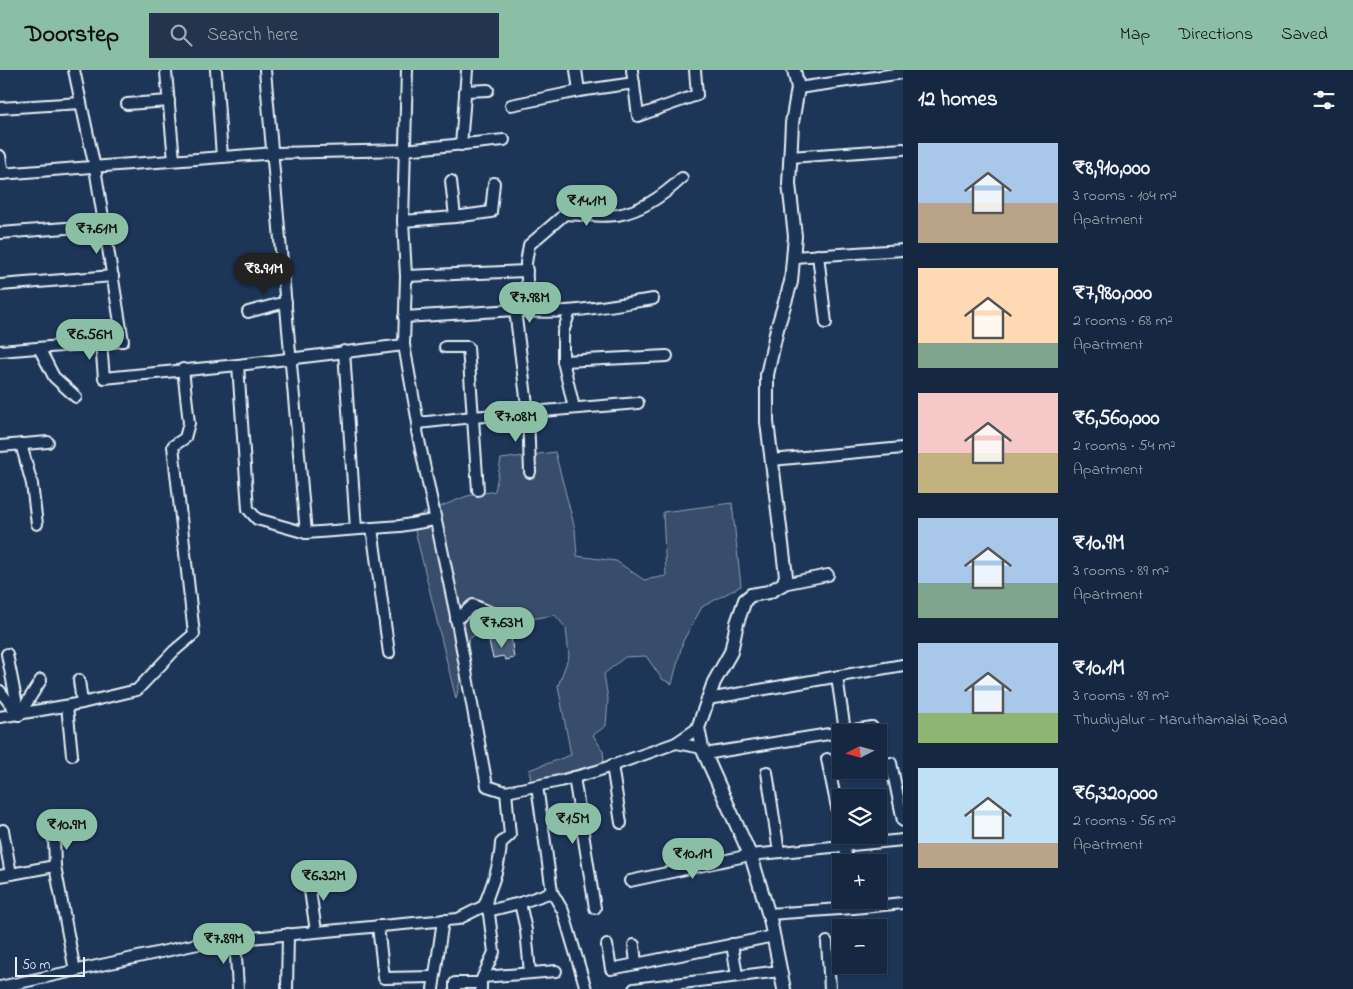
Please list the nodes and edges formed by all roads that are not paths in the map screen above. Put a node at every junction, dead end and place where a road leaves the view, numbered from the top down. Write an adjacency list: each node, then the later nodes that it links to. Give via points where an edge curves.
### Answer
1 (74, 70): 18 (street)
2 (216, 70): 28 (street)
3 (265, 70): 26 (street)
4 (407, 70): 25 (street)
5 (467, 70): 15 (street)
6 (576, 70): 16 (street)
7 (632, 70): 12 (street)
8 (694, 70): 12 (street, via 697,95 638,116)
9 (794, 70): 13 (main road)
10 (166, 72): 17 (street)
11 (903, 74): 13 (street)
12 (634, 83): 16 (street)
13 (798, 88): 29 (main road)
14 (488, 90): 15 (street)
15 (465, 91): 23 (street)
16 (579, 92): 20 (street)
17 (169, 101): 19 (street); 30 (street)
18 (81, 103): 21 (street); 31 (street)
19 (127, 104)
20 (511, 105)
21 (0, 108)
22 (504, 140): 23 (street)
23 (461, 145): 25 (street)
24 (903, 149): 29 (street)
25 (404, 150): 26 (street); 37 (street)
26 (272, 153): 28 (street); 48 (street)
27 (0, 156): 32 (street)
28 (222, 157): 30 (street)
29 (790, 157): 42 (main road, via 789,184 795,236)
30 (174, 160): 31 (street)
31 (95, 168): 32 (street); 38 (street)
32 (1, 174)
33 (682, 178): 43 (street, via 664,194 633,210 616,215 565,214 529,245)
34 (451, 181): 36 (street)
35 (494, 183): 36 (street, via 491,212)
36 (455, 217): 37 (street)
37 (403, 221): 45 (street)
38 (105, 225): 39 (street); 44 (street)
39 (0, 232)
40 (903, 250): 41 (street)
41 (818, 255): 42 (street); 54 (street)
42 (793, 257): 76 (main road, via 791,282 767,375 766,422)
43 (527, 271): 45 (street); 52 (street)
44 (113, 276): 46 (street); 55 (street, via 124,341)
45 (406, 276): 53 (street)
46 (0, 286)
47 (653, 298): 50 (street)
48 (286, 302): 51 (street); 62 (street)
49 (515, 310): 52 (street); 53 (street); 69 (street)
50 (570, 311): 52 (street); 63 (street, via 563,332)
51 (248, 312)
52 (529, 312)
53 (404, 317): 56 (street)
54 (826, 323)
55 (101, 343): 58 (street); 65 (street, via 104,378)
56 (404, 345): 60 (street); 71 (street)
57 (445, 347): 70 (street, via 468,347)
58 (38, 348): 59 (street); 66 (street, via 54,377)
59 (0, 351)
60 (344, 352): 62 (street); 82 (street)
61 (667, 356): 63 (street)
62 (291, 357): 64 (street); 83 (street)
63 (563, 361): 68 (street)
64 (238, 365): 65 (street); 83 (street, via 248,509 257,519)
65 (184, 369): 96 (street, via 189,423 185,438 173,446 194,634 137,690)
66 (76, 397)
67 (638, 403): 68 (street)
68 (574, 408): 69 (street)
69 (528, 413): 70 (street); 77 (street)
70 (474, 416): 71 (street); 78 (street)
71 (418, 423): 79 (street)
72 (48, 442): 73 (street)
73 (21, 444): 74 (street); 80 (street, via 32,484)
74 (0, 446)
75 (903, 448): 76 (street)
76 (771, 460): 85 (main road, via 786,576)
77 (530, 472)
78 (478, 490)
79 (434, 520): 81 (street); 87 (street)
80 (37, 524)
81 (372, 528): 82 (street); 88 (street)
82 (356, 530): 83 (street)
83 (306, 533)
84 (828, 575): 85 (street)
85 (783, 584): 95 (main road, via 745,600 731,652)
86 (506, 619): 87 (street, via 473,605)
87 (456, 620): 113 (street, via 487,786)
88 (389, 653)
89 (7, 654): 98 (street)
90 (903, 665): 91 (street)
91 (837, 677): 95 (street); 100 (street)
92 (41, 680): 98 (street)
93 (79, 680): 96 (street)
94 (0, 691): 98 (street)
95 (708, 699): 101 (main road)
96 (82, 703): 97 (street)
97 (67, 706): 98 (street); 105 (street)
98 (18, 715): 99 (street)
99 (0, 717)
100 (844, 724)
101 (698, 728): 103 (street); 104 (main road)
102 (832, 733): 104 (street)
103 (676, 742): 104 (street); 108 (street)
104 (704, 751): 121 (main road)
105 (72, 755)
106 (827, 759): 112 (street)
107 (892, 763): 114 (street)
108 (612, 765): 110 (street); 115 (street)
109 (767, 772): 120 (street)
110 (574, 777): 111 (street); 134 (street)
111 (537, 786): 113 (street); 128 (street)
112 (833, 789)
113 (506, 792): 129 (street, via 510,836 501,843 500,861)
114 (903, 821)
115 (621, 823)
116 (3, 830): 124 (street)
117 (54, 836): 123 (street)
118 (903, 840): 119 (street)
119 (845, 846): 120 (street); 122 (street)
120 (779, 852): 121 (street)
121 (750, 854): 127 (street); 136 (main road)
122 (846, 854)
123 (55, 866): 124 (street); 148 (street)
124 (11, 874): 125 (street)
125 (0, 876)
126 (308, 877): 139 (street)
127 (630, 881)
128 (552, 892): 130 (street); 160 (street, via 562,911)
129 (487, 898): 135 (street); 137 (street, via 484,906 458,919)
130 (520, 903): 135 (street); 151 (street)
131 (887, 903): 132 (street)
132 (903, 903)
133 (832, 906): 136 (street)
134 (595, 908)
135 (488, 911): 154 (street, via 494,952)
136 (769, 914): 141 (main road)
137 (443, 920): 138 (street); 153 (street)
138 (378, 926): 139 (street); 153 (street, via 384,978)
139 (316, 931): 140 (street)
140 (288, 934): 142 (street); 157 (street)
141 (774, 936): 144 (street); 150 (main road)
142 (235, 939): 148 (street, via 207,942); 156 (street)
143 (827, 942): 163 (street)
144 (732, 944): 147 (street); 152 (street)
145 (607, 945): 147 (street, via 611,969)
146 (634, 945): 147 (street)
147 (636, 964)
148 (75, 971): 155 (street)
149 (556, 971): 151 (street)
150 (780, 971): 152 (street); 162 (main road)
151 (530, 973): 154 (street)
152 (736, 976): 161 (street)
153 (434, 977): 158 (street)
154 (482, 983): 159 (street, via 455,983)
155 (0, 987)
156 (238, 989)
157 (287, 989)
158 (432, 989)
159 (455, 989)
160 (586, 989)
161 (634, 989)
162 (784, 989)
163 (830, 989)

